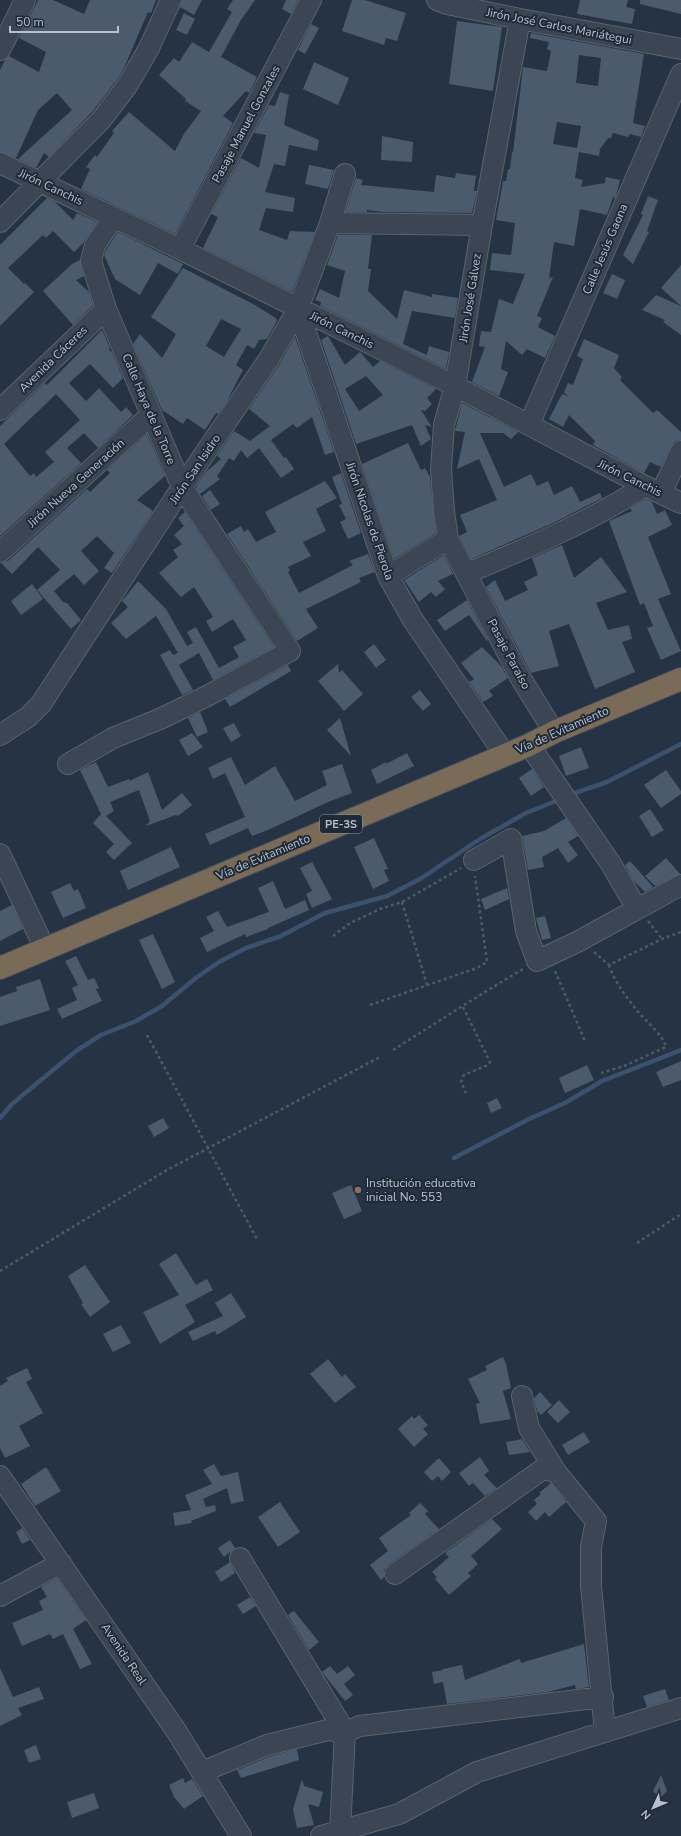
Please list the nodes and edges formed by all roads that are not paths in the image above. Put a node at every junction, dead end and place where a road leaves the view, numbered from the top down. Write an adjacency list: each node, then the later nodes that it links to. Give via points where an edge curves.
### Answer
1 (25, 0): 7 (street)
2 (170, 0): 11 (street, via 148,50 127,86 101,120)
3 (311, 0): 16 (street, Pasaje Manuel Gonzales)
4 (444, 1): 5 (street, Jirón José Carlos Mariátegui)
5 (520, 19): 6 (street, Jirón José Carlos Mariátegui); 15 (street, Jirón José Gálvez)
6 (681, 49)
7 (0, 50)
8 (681, 74): 22 (street, Calle Jesús Gaona)
9 (0, 163): 11 (street, Jirón Canchis)
10 (345, 174): 14 (street, Jirón San Isidro)
11 (40, 182): 12 (street, Jirón Canchis); 13 (street)
12 (114, 217): 16 (street, Jirón Canchis); 17 (street, Calle Haya de la Torre, via 95,245 91,261)
13 (0, 222)
14 (330, 223): 15 (street); 18 (street, Jirón San Isidro)
15 (482, 225): 19 (street, Jirón José Gálvez)
16 (180, 249): 18 (street, Jirón Canchis)
17 (106, 309): 20 (street, Avenida Cáceres); 21 (street, Calle Haya de la Torre)
18 (298, 309): 19 (street, Jirón Canchis); 24 (street, Jirón San Isidro, via 269,359); 30 (street, Jirón Nicolas de Pierola)
19 (455, 386): 22 (street, Jirón Canchis); 27 (street, Jirón José Gálvez, via 444,425 441,469)
20 (0, 410)
21 (151, 415): 24 (street, Calle Haya de la Torre); 28 (street, Jirón Nueva Generación)
22 (529, 425): 25 (street, Jirón Canchis)
23 (681, 451): 25 (street)
24 (182, 487): 33 (street, Jirón San Isidro, via 41,704 28,717); 36 (street, Calle Haya de la Torre, via 290,652 162,718 114,738)
25 (653, 490): 26 (street, Jirón Canchis); 29 (street, via 624,500 545,540)
26 (681, 503)
27 (448, 539): 29 (street, Jirón José Gálvez); 30 (street)
28 (0, 552)
29 (467, 573): 32 (street, Pasaje Paraíso, via 520,677)
30 (388, 576): 35 (street, Jirón Nicolas de Pierola, via 413,620)
31 (681, 679): 32 (highway, Vía de Evitamiento / PE-3S)
32 (554, 732): 34 (highway, Vía de Evitamiento / PE-3S)
33 (0, 735)
34 (529, 745): 35 (highway, Vía de Evitamiento / PE-3S); 40 (street, via 611,864)
35 (505, 755): 41 (highway, Vía de Evitamiento / PE-3S)
36 (68, 764)
37 (0, 854): 41 (street)
38 (474, 860): 40 (street, via 511,839 526,931 542,958)
39 (681, 885): 40 (street)
40 (637, 909)
41 (45, 949): 42 (highway, Vía de Evitamiento / PE-3S)
42 (0, 968)
43 (522, 1396): 44 (street, via 529,1428)
44 (556, 1472): 48 (street, via 543,1469); 50 (street, via 596,1521 591,1547 591,1586)
45 (0, 1476): 47 (street, Avenida Real)
46 (240, 1558): 52 (street)
47 (61, 1563): 49 (street); 54 (street, Avenida Real)
48 (396, 1574)
49 (0, 1596)
50 (603, 1697): 52 (street, via 360,1726); 53 (street)
51 (681, 1708): 53 (street)
52 (345, 1732): 54 (street, via 328,1730 267,1745); 55 (street)
53 (605, 1732): 55 (street, via 477,1772 399,1814)
54 (202, 1772): 56 (street, Avenida Real)
55 (331, 1834)
56 (241, 1836)

